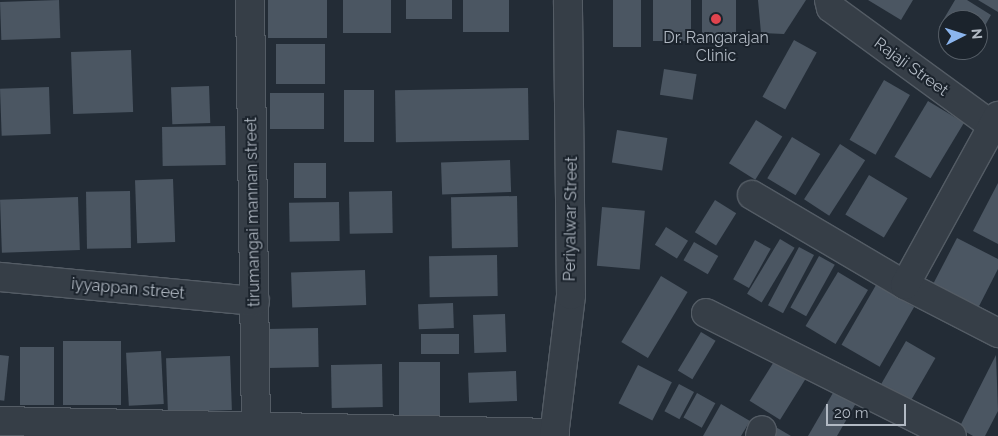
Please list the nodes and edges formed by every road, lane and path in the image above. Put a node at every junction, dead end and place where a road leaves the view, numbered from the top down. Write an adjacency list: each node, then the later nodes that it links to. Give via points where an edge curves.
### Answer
1 (250, 0): 8 (street, tirumangai mannan street)
2 (568, 0): 13 (street, Periyalwar Street, via 571,295)
3 (831, 3): 4 (street, Rajaji Street)
4 (996, 124): 7 (street)
5 (752, 195): 7 (street)
6 (0, 277): 8 (street, iyyappan street)
7 (905, 286): 10 (street)
8 (255, 301): 12 (street, tirumangai mannan street)
9 (706, 313): 14 (street)
10 (998, 333)
11 (0, 421): 12 (street)
12 (256, 430): 13 (street)
13 (554, 434)
14 (952, 436)

